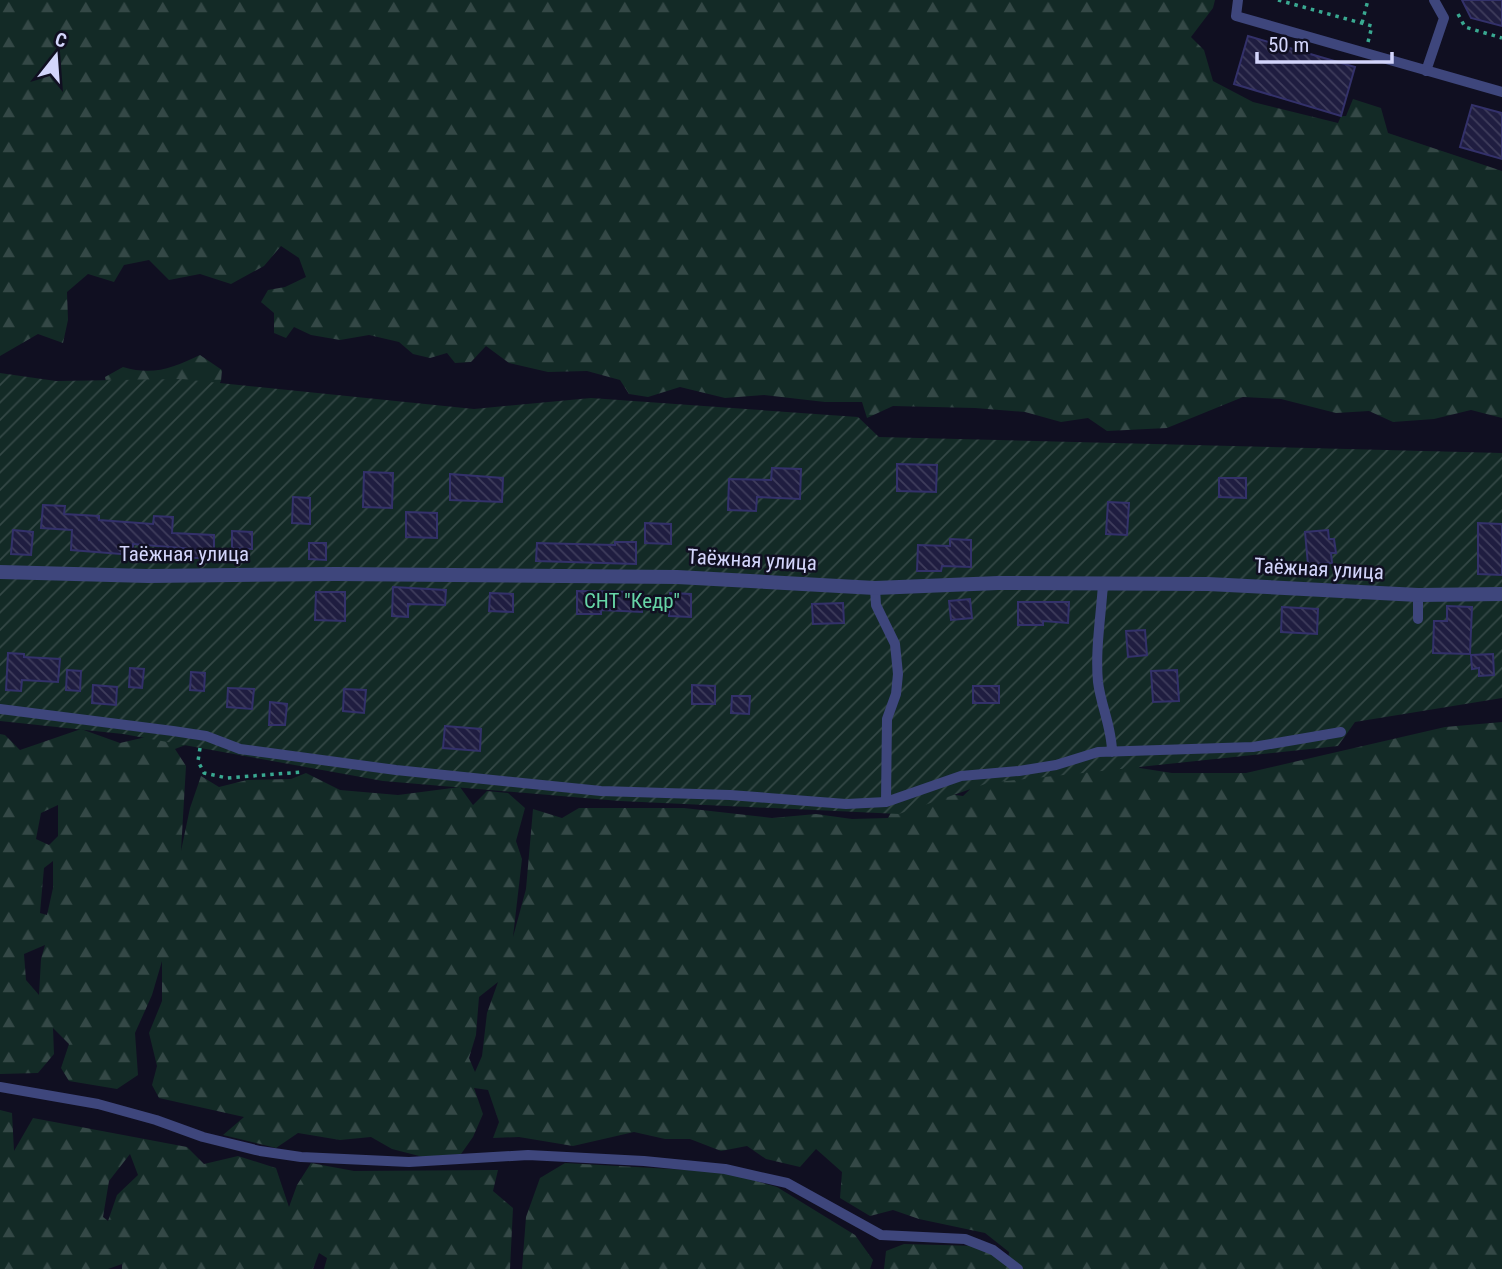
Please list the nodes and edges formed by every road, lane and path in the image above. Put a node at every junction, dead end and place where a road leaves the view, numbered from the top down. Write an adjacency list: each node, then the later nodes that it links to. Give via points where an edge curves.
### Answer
1 (1238, 0): 9 (lane, via 1236,16)
2 (1368, 0): 5 (path)
3 (1434, 0): 9 (lane, via 1444,18)
4 (1455, 9): 6 (path)
5 (1362, 23)
6 (1465, 27): 7 (path); 8 (path)
7 (1453, 31)
8 (1502, 38)
9 (1426, 71): 10 (lane)
10 (1502, 92)
11 (0, 572): 13 (street, Таёжная улица, via 677,577)
12 (1103, 584): 13 (street, Таёжная улица); 14 (street, Таёжная улица); 20 (lane, via 1096,659)
13 (875, 588): 22 (lane, via 877,605 895,644 898,674 887,719)
14 (1418, 594): 15 (street, Таёжная улица); 16 (lane)
15 (1502, 594)
16 (1418, 619)
17 (0, 709): 19 (lane)
18 (1341, 732): 20 (lane, via 1253,747)
19 (206, 736): 21 (path, via 198,761 204,773 227,778); 22 (lane, via 240,749 277,755 544,786 846,804)
20 (1112, 752): 22 (lane, via 1044,767 961,776)
21 (304, 772)
22 (886, 802)
23 (0, 1087): 24 (lane, via 98,1104 215,1140 300,1157 409,1162 528,1155 725,1169 787,1183 881,1235 965,1239 993,1250)
24 (1018, 1269)

